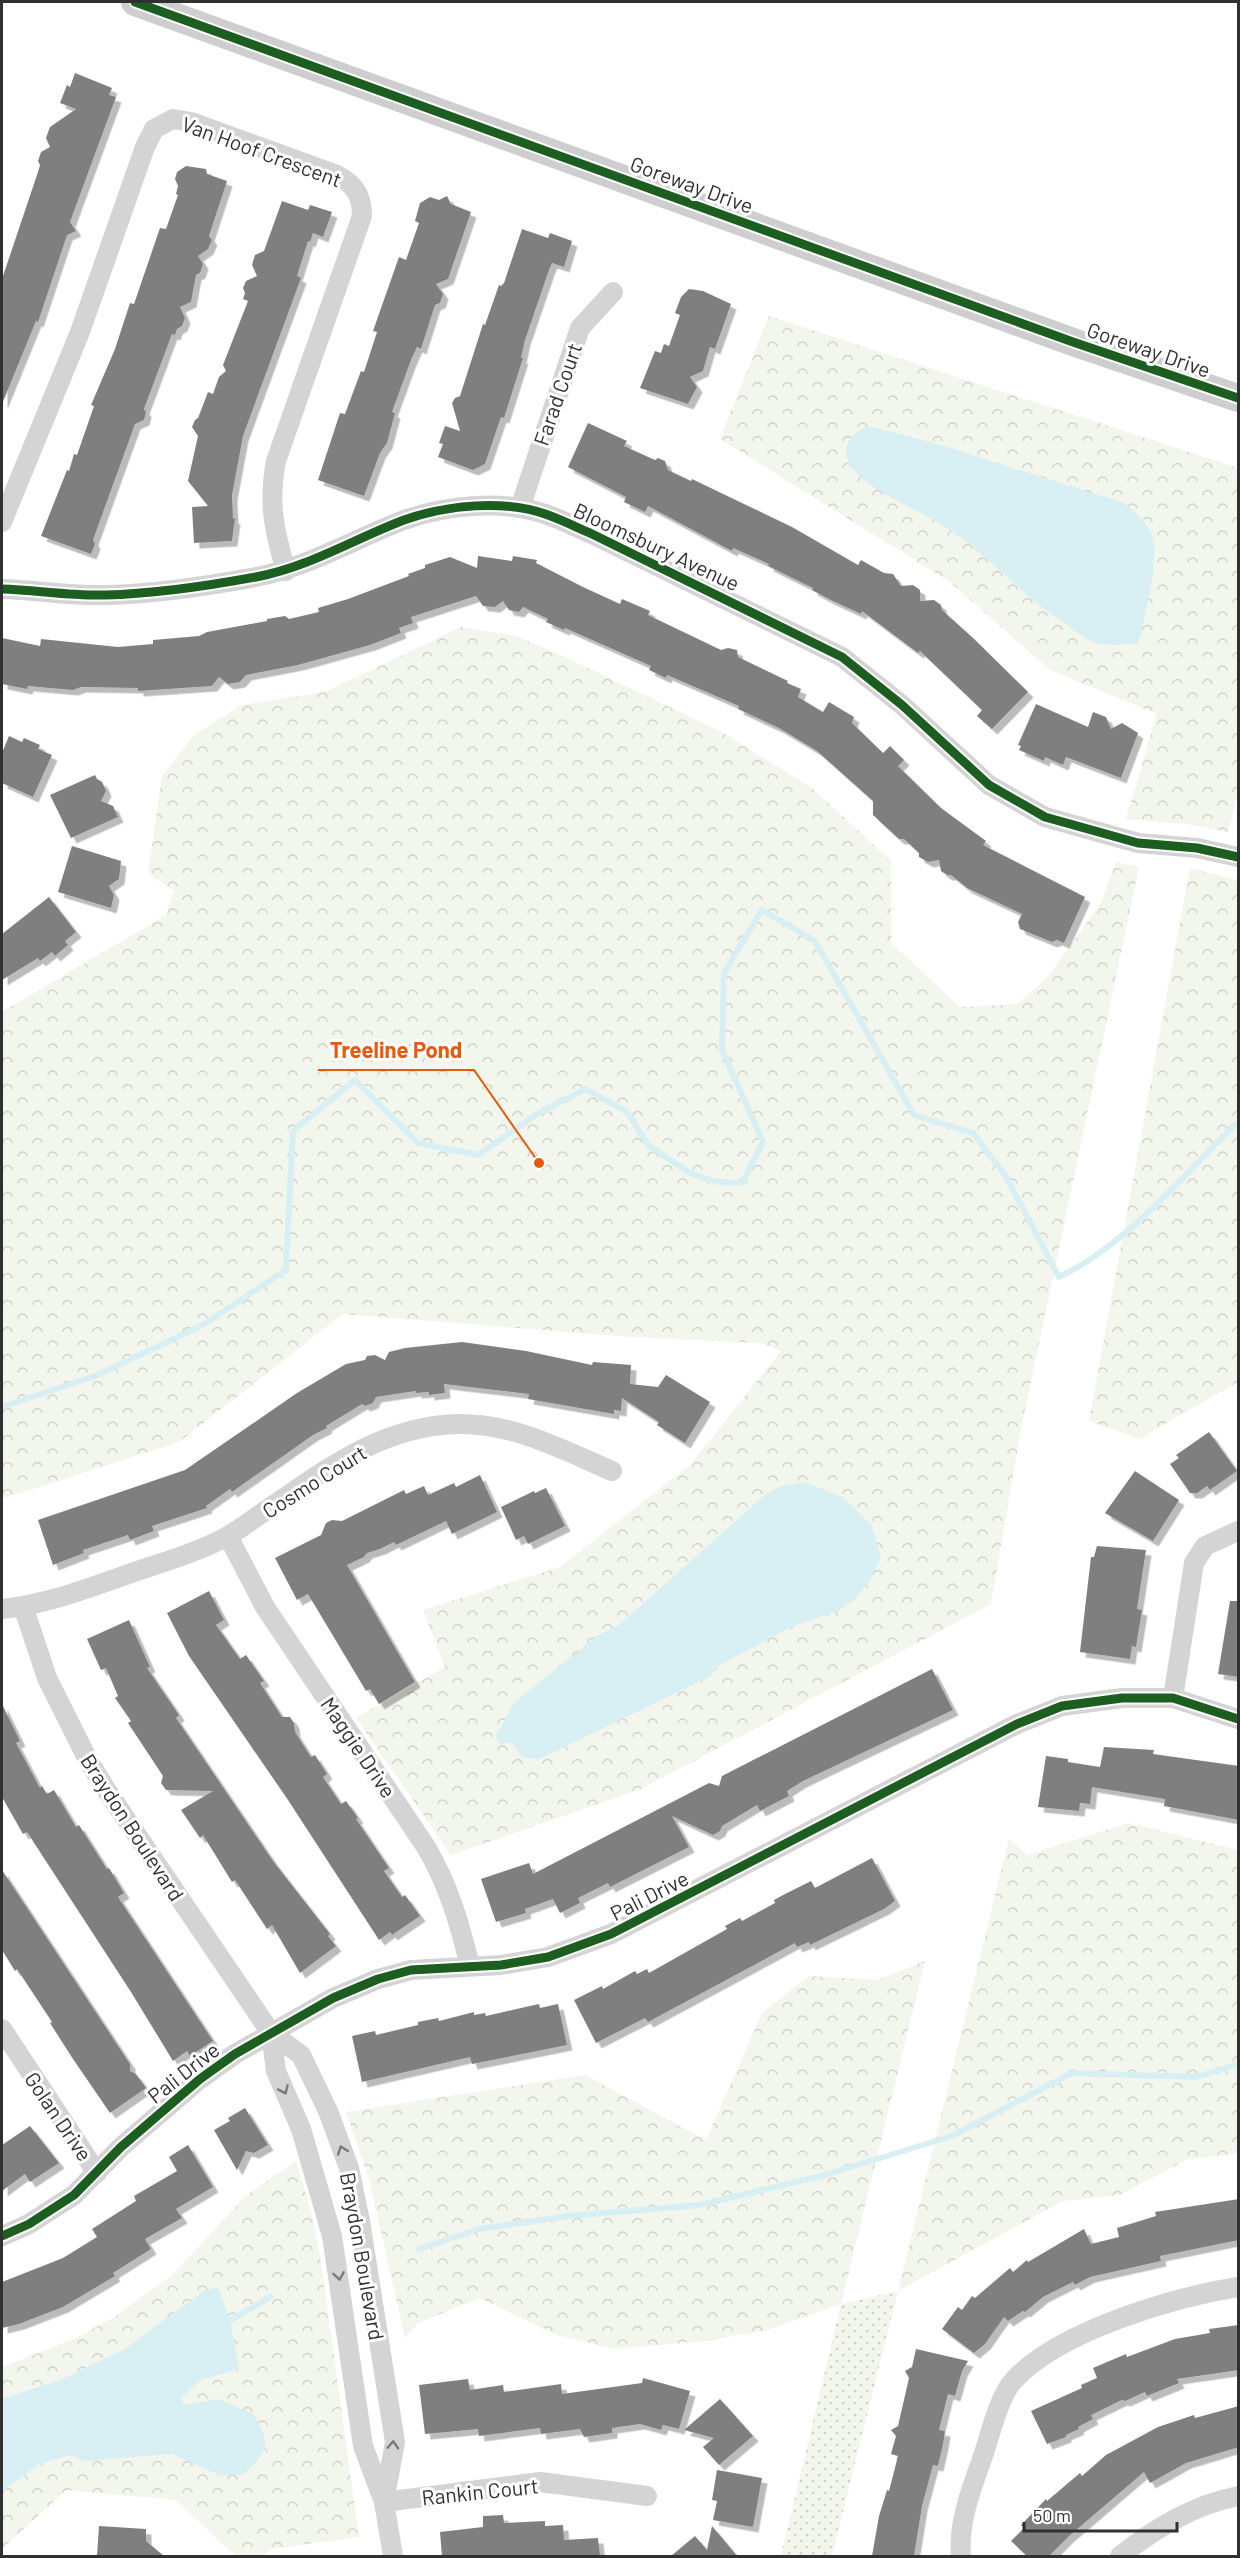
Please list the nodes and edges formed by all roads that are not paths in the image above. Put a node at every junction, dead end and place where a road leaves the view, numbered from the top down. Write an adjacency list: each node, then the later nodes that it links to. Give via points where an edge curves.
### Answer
1 (135, 2): 3 (street, Goreway Drive)
2 (613, 292): 4 (street, Farad Court, via 580,328)
3 (1239, 398)
4 (520, 508): 6 (street, Bloomsbury Avenue, via 494,506 426,513); 8 (street, Bloomsbury Avenue, via 547,514 590,533 842,657 989,784 1045,817 1129,841)
5 (2, 522): 6 (street, Van Hoof Crescent, via 80,332 145,147 154,129 163,122 191,122 337,175 350,182 362,202 362,216 276,461 272,514)
6 (286, 571): 7 (street, Bloomsbury Avenue, via 125,594)
7 (2, 589)
8 (1239, 857)
9 (612, 1471): 11 (street, Cosmo Court, via 532,1437 500,1429 457,1424 422,1428 344,1457)
10 (1239, 1531): 14 (street, via 1205,1546 1194,1563)
11 (228, 1536): 12 (street, Cosmo Court, via 58,1599); 16 (street, Maggie Drive, via 265,1607 444,1877)
12 (23, 1606): 13 (street, Cosmo Court); 18 (street, Braydon Boulevard, via 47,1678 88,1760)
13 (2, 1609)
14 (1173, 1698): 15 (street, Pali Drive); 16 (street, Pali Drive, via 1087,1701 1041,1713 611,1934 548,1957)
15 (1239, 1719)
16 (470, 1966): 18 (street, Pali Drive, via 411,1970 378,1979 333,1998)
17 (2, 2029): 19 (street, Golan Drive)
18 (271, 2033): 19 (street, Pali Drive, via 179,2095); 24 (street, Braydon Boulevard, one-way to 24, via 276,2071 301,2129 332,2236 363,2446); 24 (street, Braydon Boulevard, one-way to 18, via 395,2442 349,2168 301,2055)
19 (97, 2173): 20 (street, Pali Drive, via 63,2203)
20 (2, 2236)
21 (1239, 2287): 26 (street, via 1206,2292 1132,2314 1065,2343 1013,2381 1001,2403 967,2501)
22 (647, 2496): 24 (street, Rankin Court, via 540,2482)
23 (1239, 2496): 27 (street, via 1171,2520)
24 (384, 2502): 25 (street, Braydon Boulevard)
25 (393, 2556)
26 (961, 2556)
27 (1120, 2556)

